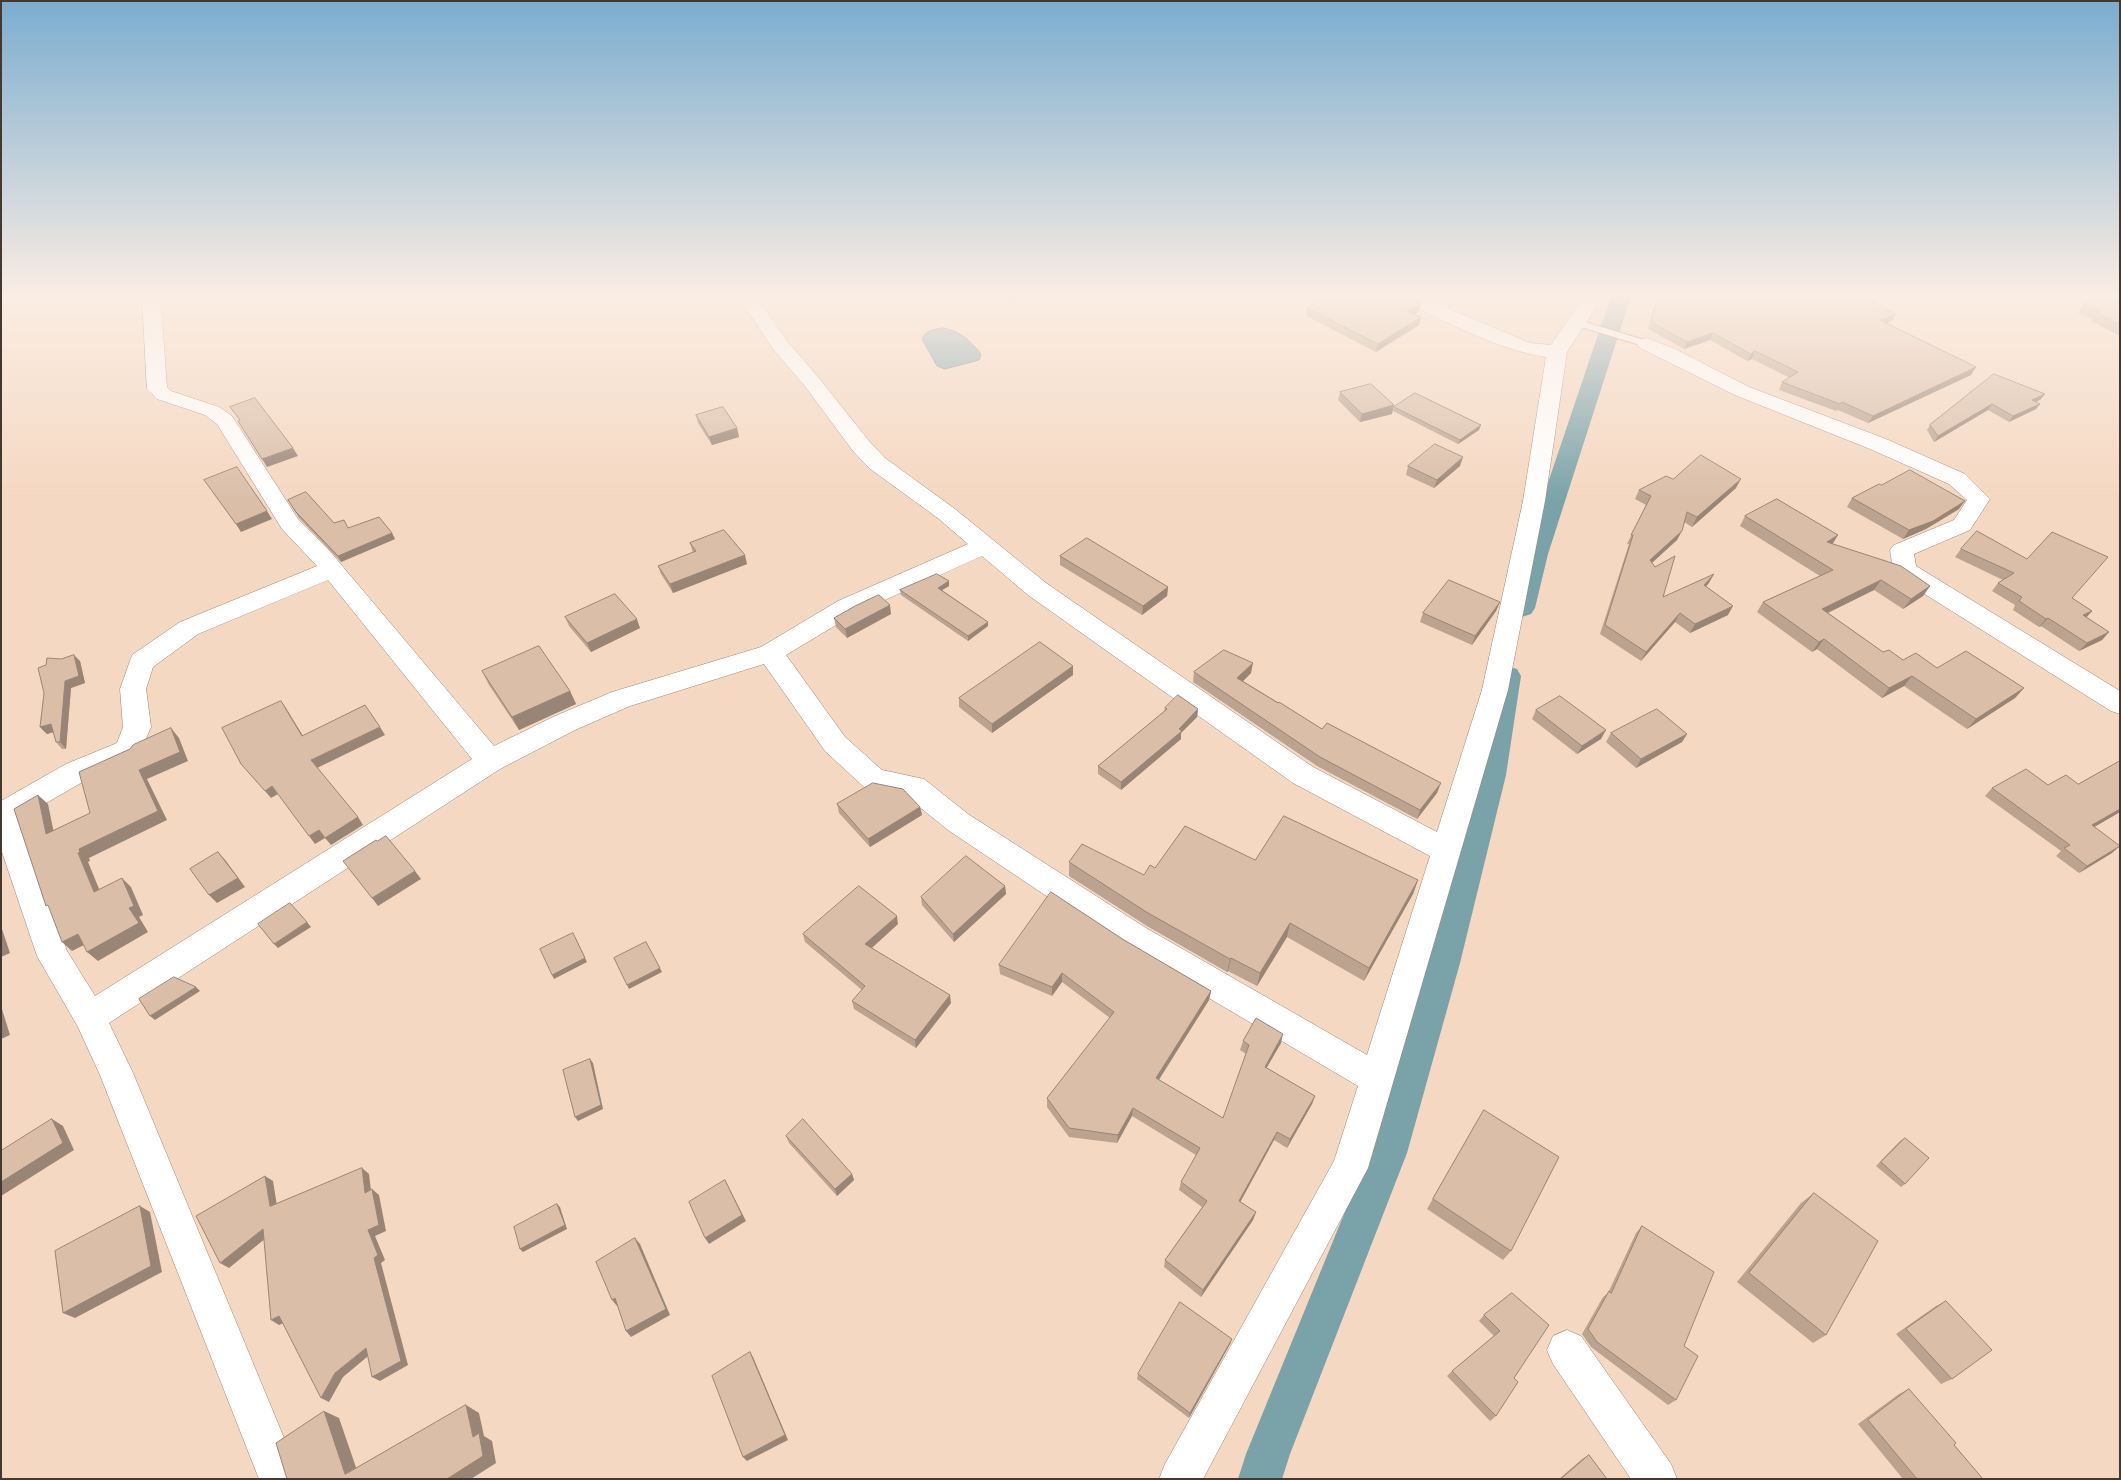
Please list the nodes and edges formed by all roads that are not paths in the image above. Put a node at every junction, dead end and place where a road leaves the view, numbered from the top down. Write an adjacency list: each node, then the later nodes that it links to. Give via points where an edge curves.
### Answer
1 (155, 362): 6 (street, via 157,389 164,395 212,411 225,420 290,524)
2 (794, 362): 5 (street, via 877,463)
3 (1555, 362): 10 (street, via 1534,501 1495,690)
4 (1686, 362): 8 (street, via 1742,391 1957,479 1979,499 1962,525 1902,550 1905,570)
5 (984, 545): 7 (street, via 847,607); 10 (street, via 1037,589 1303,775)
6 (331, 568): 9 (street); 11 (street, via 189,628 141,662 133,689 137,727 128,750 76,772 6,812 14,846 54,956)
7 (770, 653): 9 (street, via 621,699); 12 (street, via 835,744 874,779 914,787 965,827 1136,938)
8 (2120, 704)
9 (490, 761): 11 (street)
10 (1447, 852): 12 (street)
11 (90, 1018): 14 (street, via 116,1073)
12 (1378, 1079): 15 (street, via 1350,1168)
13 (1567, 1350): 16 (street)
14 (280, 1479)
15 (1180, 1479)
16 (1656, 1479)

